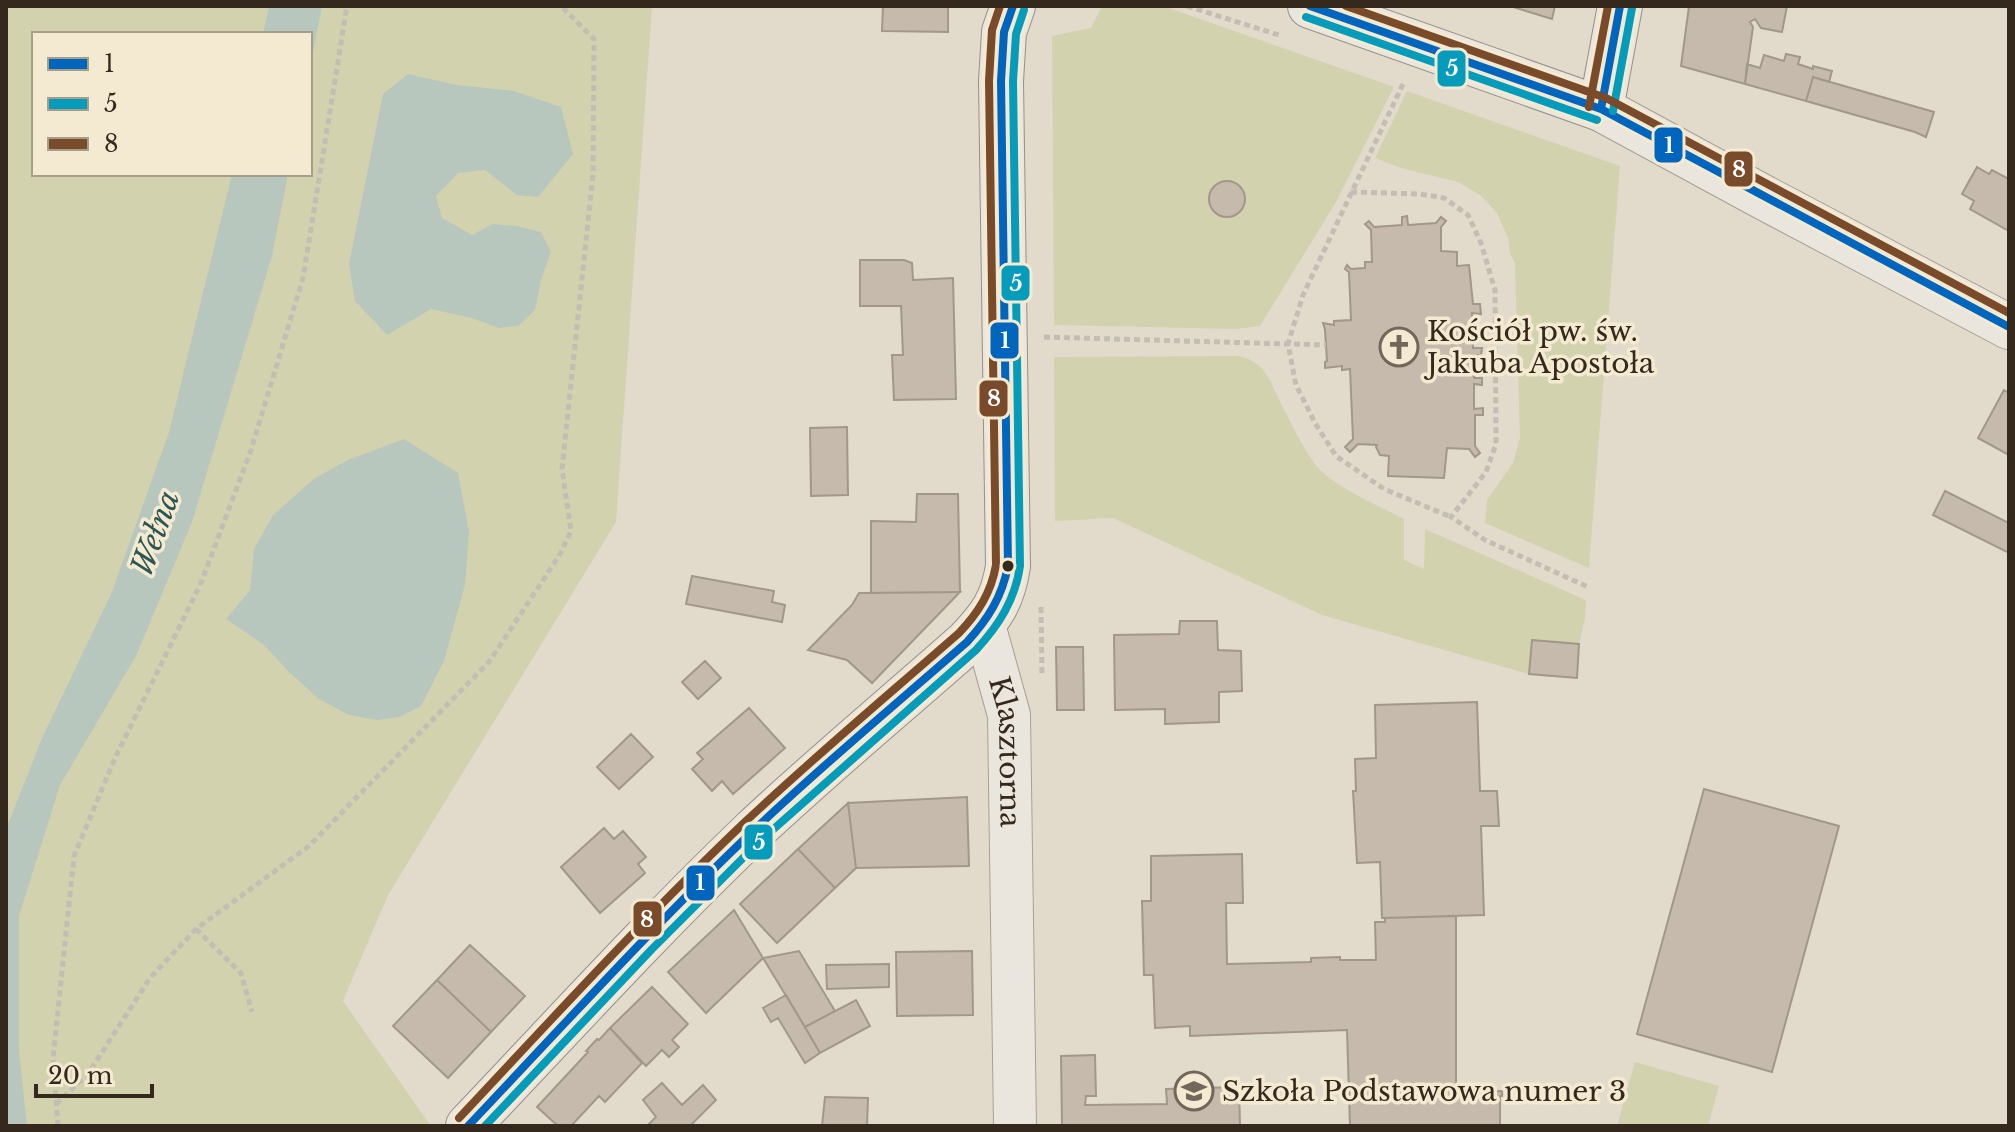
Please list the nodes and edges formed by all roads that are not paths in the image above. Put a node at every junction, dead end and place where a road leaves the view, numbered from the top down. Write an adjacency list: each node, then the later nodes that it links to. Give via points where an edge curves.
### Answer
1 (1013, 6): 6 (main road, via 1004,32 1001,81 1008,566 1004,590)
2 (1310, 6): 4 (main road)
3 (1620, 6): 4 (main road)
4 (1601, 109): 5 (main road)
5 (2009, 327)
6 (984, 625): 7 (main road, via 751,833); 8 (street, Klasztorna, via 1009,715)
7 (468, 1126)
8 (1015, 1126)

